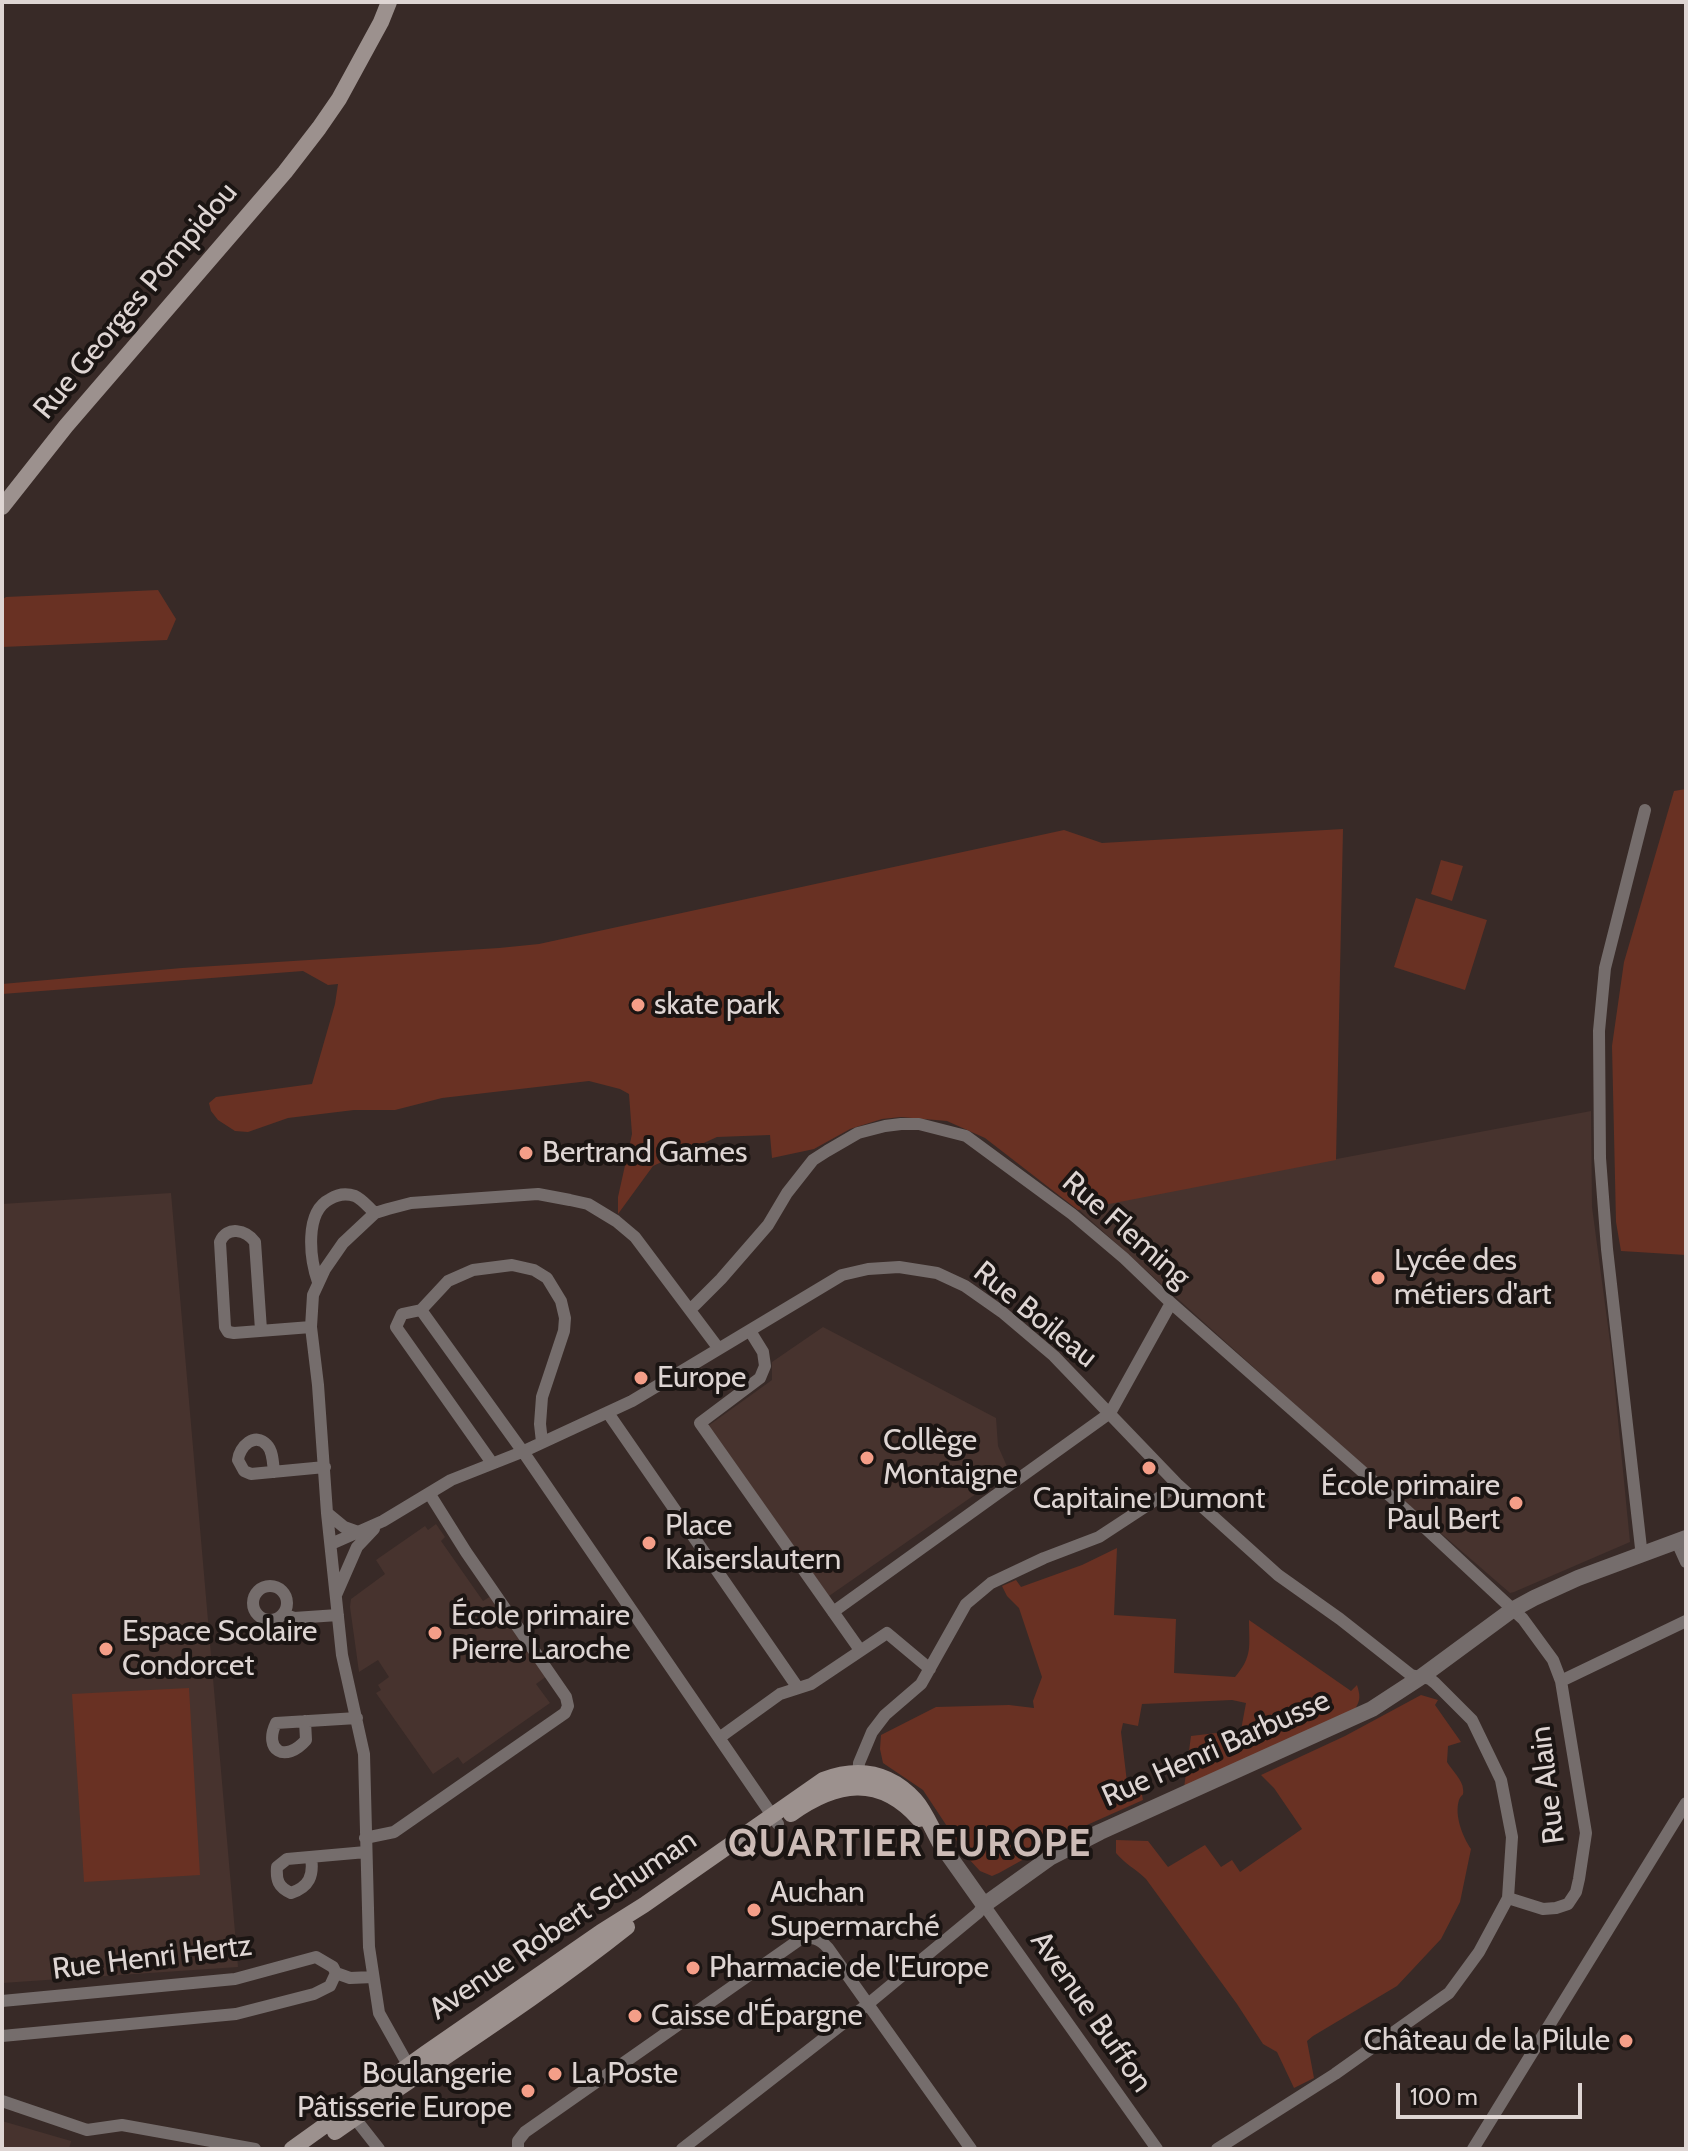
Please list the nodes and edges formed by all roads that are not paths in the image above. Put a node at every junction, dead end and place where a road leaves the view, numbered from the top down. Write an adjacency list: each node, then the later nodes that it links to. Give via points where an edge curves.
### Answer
1 (389, 2): 2 (main road, Rue Georges Pompidou, via 319,128)
2 (2, 507)
3 (1645, 810): 27 (street, via 1605,968 1599,1031 1607,1249 1641,1548)
4 (375, 1213): 5 (street, via 343,1243); 5 (street, via 357,1197 340,1194 325,1201 316,1212 312,1234); 8 (street, via 411,1203 538,1194 588,1204 635,1237)
5 (318, 1282): 9 (street)
6 (1171, 1303): 8 (street, Rue Fleming, via 1072,1214 966,1136 919,1124 858,1133 813,1160 768,1225); 14 (street); 30 (street, Rue Fleming)
7 (421, 1310): 15 (street, via 448,1281 473,1270 512,1265 547,1278 565,1318 542,1397); 16 (street); 17 (street, via 402,1314 396,1327)
8 (690, 1310): 12 (street)
9 (311, 1327): 10 (street); 18 (street)
10 (261, 1330): 10 (street, via 255,1242 242,1231 227,1232 220,1242 225,1327 234,1333)
11 (750, 1331): 12 (street, Rue Boileau); 14 (street, Rue Boileau, via 842,1275 884,1267 937,1273 1002,1312); 31 (street, via 763,1352 760,1378 700,1423)
12 (719, 1349): 13 (street, Rue Boileau)
13 (608, 1413): 15 (street, Rue Boileau); 39 (street)
14 (1110, 1413): 20 (street, Rue Boileau); 31 (street)
15 (542, 1442): 16 (street, Rue Boileau)
16 (522, 1452): 17 (street, Rue Boileau); 42 (street)
17 (492, 1463): 21 (street, Rue Boileau)
18 (325, 1467): 19 (street); 22 (street)
19 (274, 1472)
20 (1177, 1484): 36 (street, via 1099,1537 991,1583 966,1604); 37 (street, Rue Boileau, via 1278,1575 1411,1675)
21 (429, 1493): 23 (street, Rue Boileau); 46 (street, via 568,1706 394,1832)
22 (327, 1513): 24 (street); 26 (street)
23 (383, 1521): 24 (street, Rue Boileau); 29 (street, Rue Boileau, via 357,1547)
24 (358, 1532): 26 (street, Rue Boileau)
25 (1682, 1540): 27 (street, Rue Henri Barbusse); 28 (street)
26 (331, 1544): 29 (street)
27 (1647, 1552): 30 (street, Rue Henri Barbusse)
28 (1686, 1562)
29 (335, 1596): 33 (street)
30 (1512, 1610): 37 (street, Rue Henri Barbusse); 38 (street, Rue Alain, via 1553,1660)
31 (833, 1612): 35 (street)
32 (283, 1614): 33 (street)
33 (338, 1615): 40 (street)
34 (1686, 1621): 38 (street)
35 (860, 1650): 36 (street, via 887,1633); 39 (street)
36 (930, 1669): 43 (street, via 872,1732)
37 (1421, 1677): 50 (street, Rue Boileau, via 1435,1683 1472,1720 1501,1780 1512,1837); 51 (street, Rue Henri Barbusse, via 1372,1709 1063,1850)
38 (1561, 1681): 50 (street, Rue Alain, via 1586,1833 1576,1892 1568,1904 1556,1908)
39 (798, 1688): 42 (street, via 780,1694)
40 (357, 1718): 41 (street); 46 (street, via 365,1766)
41 (305, 1721)
42 (719, 1738): 45 (street)
43 (859, 1774): 45 (main road, Avenue Robert Schuman); 47 (main road, via 903,1789 917,1802)
44 (1686, 1803): 69 (street)
45 (775, 1819): 57 (main road, Avenue Robert Schuman, via 561,1976)
46 (365, 1838): 48 (street)
47 (940, 1843): 51 (street)
48 (366, 1852): 49 (street); 53 (street)
49 (311, 1857)
50 (1508, 1898): 68 (street, via 1449,1993)
51 (984, 1905): 55 (street, Rue Henri Barbusse); 67 (street, Avenue Buffon)
52 (336, 1973): 53 (street); 54 (street, Rue Henri Hertz, via 316,1957 235,1979); 56 (street, Rue Henri Hertz, via 330,1986 314,1994 236,2014)
53 (373, 1977): 57 (street, via 379,2013)
54 (2, 2001)
55 (868, 2004): 64 (street, via 822,1942 799,1940 525,2132); 65 (street, Rue Henri Barbusse); 66 (street)
56 (2, 2036)
57 (412, 2072): 59 (main road, Avenue Robert Schuman)
58 (2, 2101): 60 (street, via 87,2130 122,2125)
59 (351, 2114): 61 (main road, Avenue Robert Schuman); 62 (main road, Avenue Robert Schuman); 63 (street)
60 (255, 2149)
61 (292, 2149)
62 (311, 2149)
63 (379, 2149)
64 (518, 2149)
65 (682, 2149)
66 (971, 2149)
67 (1157, 2149)
68 (1217, 2149)
69 (1473, 2149)

